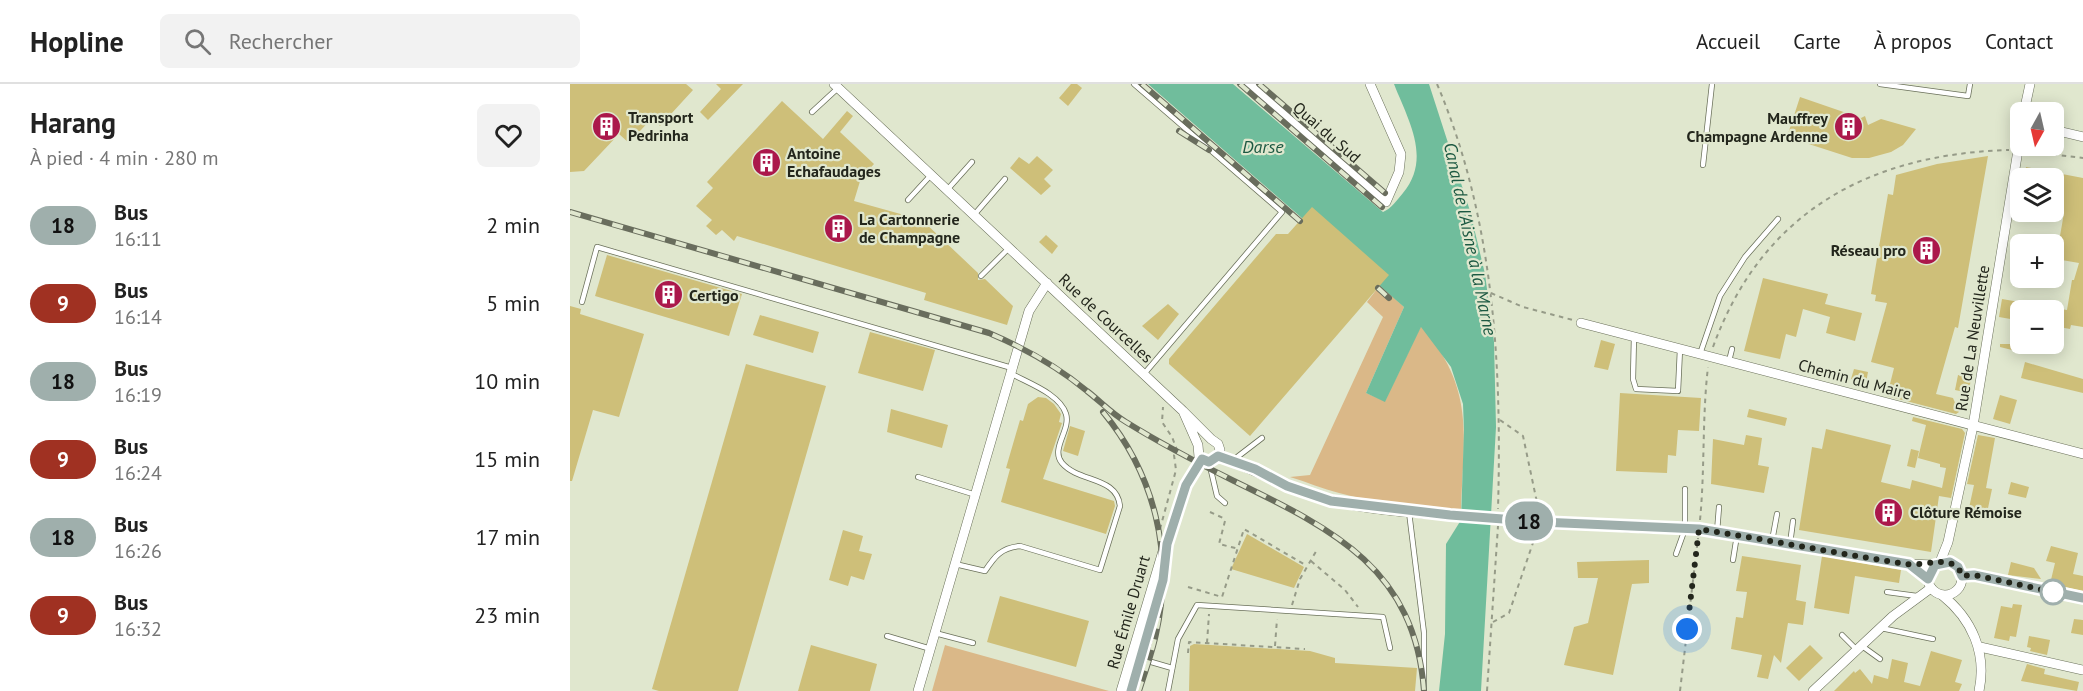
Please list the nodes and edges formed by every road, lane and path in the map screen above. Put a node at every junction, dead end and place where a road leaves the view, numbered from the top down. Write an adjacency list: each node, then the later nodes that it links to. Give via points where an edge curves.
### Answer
1 (1134, 84): 38 (lane, via 1282,212)
2 (1249, 84): 3 (street, Quai du Sud, via 1386,202 1399,172 1401,154)
3 (1370, 84)
4 (1437, 84): 29 (path, via 1461,149 1477,211)
5 (1712, 84): 19 (lane)
6 (1880, 84): 7 (lane, via 1968,96)
7 (1970, 84)
8 (2030, 84): 10 (street)
9 (836, 86): 11 (lane, Rue de Courcelles); 20 (street, Rue de Courcelles)
10 (2027, 102)
11 (812, 112)
12 (2064, 132): 13 (street)
13 (2083, 136)
14 (2010, 150): 35 (path, via 1963,153 1913,164 1859,182 1816,205 1760,256)
15 (2018, 156): 42 (street, Rue de La Neuvillette)
16 (2064, 156): 17 (path)
17 (2083, 158)
18 (972, 162): 22 (lane)
19 (1702, 165)
20 (931, 175): 22 (street, Rue de Courcelles); 23 (lane)
21 (1005, 179): 24 (lane)
22 (947, 190): 24 (street, Rue de Courcelles)
23 (908, 200)
24 (974, 215): 26 (street, Rue de Courcelles)
25 (1778, 219): 35 (lane, via 1745,257 1714,305)
26 (1009, 248): 27 (lane); 28 (street, Rue de Courcelles)
27 (981, 276)
28 (1047, 283): 37 (street, via 1029,311); 38 (street, Rue de Courcelles)
29 (1491, 293): 31 (path, via 1523,307); 41 (path)
30 (582, 302): 37 (lane, via 597,248)
31 (1581, 323): 32 (street, Chemin du Maire)
32 (1634, 336): 33 (street, Chemin du Maire); 33 (lane, via 1636,389 1678,391)
33 (1680, 349): 35 (street, Chemin du Maire)
34 (1732, 349): 36 (lane)
35 (1705, 355): 36 (street, Chemin du Maire); 61 (path, via 1704,475)
36 (1729, 362): 42 (street, Chemin du Maire)
37 (1012, 371): 52 (street); 74 (lane, via 1051,395 1066,412 1059,460 1072,473 1110,486 1119,497 1120,506 1100,570 1020,546 996,554 985,571)
38 (1144, 374): 39 (street, Rue de Courcelles)
39 (1164, 393): 40 (street, Rue de Courcelles); 62 (path, via 1162,422 1177,450 1176,470)
40 (1183, 411): 44 (street, Rue de Courcelles); 45 (street, Rue de Courcelles)
41 (1500, 420): 59 (path, via 1522,436); 91 (path)
42 (1973, 426): 46 (street, Chemin du Maire); 66 (street, Rue de La Neuvillette)
43 (1262, 438): 49 (lane)
44 (1211, 439): 45 (street); 47 (street, Rue de Courcelles, via 1219,447)
45 (1198, 445): 48 (street, Rue de Courcelles, via 1198,454)
46 (2083, 454)
47 (1218, 456): 48 (street); 49 (street)
48 (1205, 461): 53 (lane, via 1217,496); 106 (street, Rue Émile Druart, via 1186,485 1162,552)
49 (1232, 461): 55 (street, via 1331,501)
50 (918, 477): 52 (lane)
51 (1685, 489): 60 (lane)
52 (976, 495): 74 (street)
53 (1225, 503)
54 (1719, 507): 63 (lane)
55 (1409, 510): 59 (street, bridge); 114 (lane, via 1424,633)
56 (1210, 512): 68 (path, via 1220,515 1225,522 1219,544)
57 (1776, 514): 65 (lane)
58 (1793, 521): 67 (lane)
59 (1541, 522): 60 (street); 91 (path, via 1509,613)
60 (1685, 529): 61 (street); 70 (lane)
61 (1699, 529): 63 (street); 116 (path)
62 (1159, 531)
63 (1717, 532): 64 (street)
64 (1737, 535): 65 (street); 71 (lane)
65 (1772, 541): 67 (street)
66 (1948, 542): 73 (street, Rue de La Neuvillette); 76 (street, Rue de La Neuvillette)
67 (1790, 544): 75 (street)
68 (1238, 548): 77 (path, via 1244,529); 83 (path, via 1222,597)
69 (1318, 548): 72 (path)
70 (1676, 554)
71 (1733, 560)
72 (1311, 561): 77 (path); 88 (path, via 1346,590)
73 (1937, 563): 75 (street); 76 (street); 79 (street)
74 (955, 564): 93 (street)
75 (1909, 564): 79 (street)
76 (1954, 564): 78 (street)
77 (1307, 566): 89 (path, via 1292,605 1278,604)
78 (1962, 576): 81 (street); 86 (street, via 1974,575)
79 (1930, 583): 84 (street); 85 (street)
80 (1188, 587): 83 (path)
81 (1958, 588): 84 (street); 90 (street)
82 (1887, 592): 85 (lane)
83 (1210, 594): 87 (path)
84 (1942, 595): 90 (street)
85 (1919, 597): 92 (street)
86 (2083, 598)
87 (1209, 606): 89 (lane); 98 (path); 108 (lane, via 1197,605 1178,639)
88 (1358, 608)
89 (1277, 611): 99 (path); 101 (lane, via 1383,617)
90 (1962, 613): 100 (street)
91 (1493, 622): 115 (path)
92 (1881, 628): 96 (lane); 102 (street)
93 (935, 633): 97 (lane); 103 (street)
94 (1842, 635): 102 (lane)
95 (887, 636): 103 (lane)
96 (1934, 639)
97 (973, 643)
98 (1207, 643): 99 (path); 105 (path, via 1189,642)
99 (1275, 646): 104 (path)
100 (1980, 647): 109 (street); 118 (street)
101 (1390, 648)
102 (1859, 648): 107 (lane); 117 (street)
103 (931, 649): 110 (street)
104 (1305, 649)
105 (1188, 653)
106 (1136, 657): 108 (lane); 111 (street, Rue Émile Druart); 112 (street, Rue Émile Druart)
107 (1880, 659)
108 (1172, 668): 113 (lane)
109 (2083, 670)
110 (918, 691)
111 (1121, 691)
112 (1131, 691)
113 (1168, 691)
114 (1424, 691)
115 (1487, 691)
116 (1680, 691)
117 (1814, 691)
118 (1979, 691)

